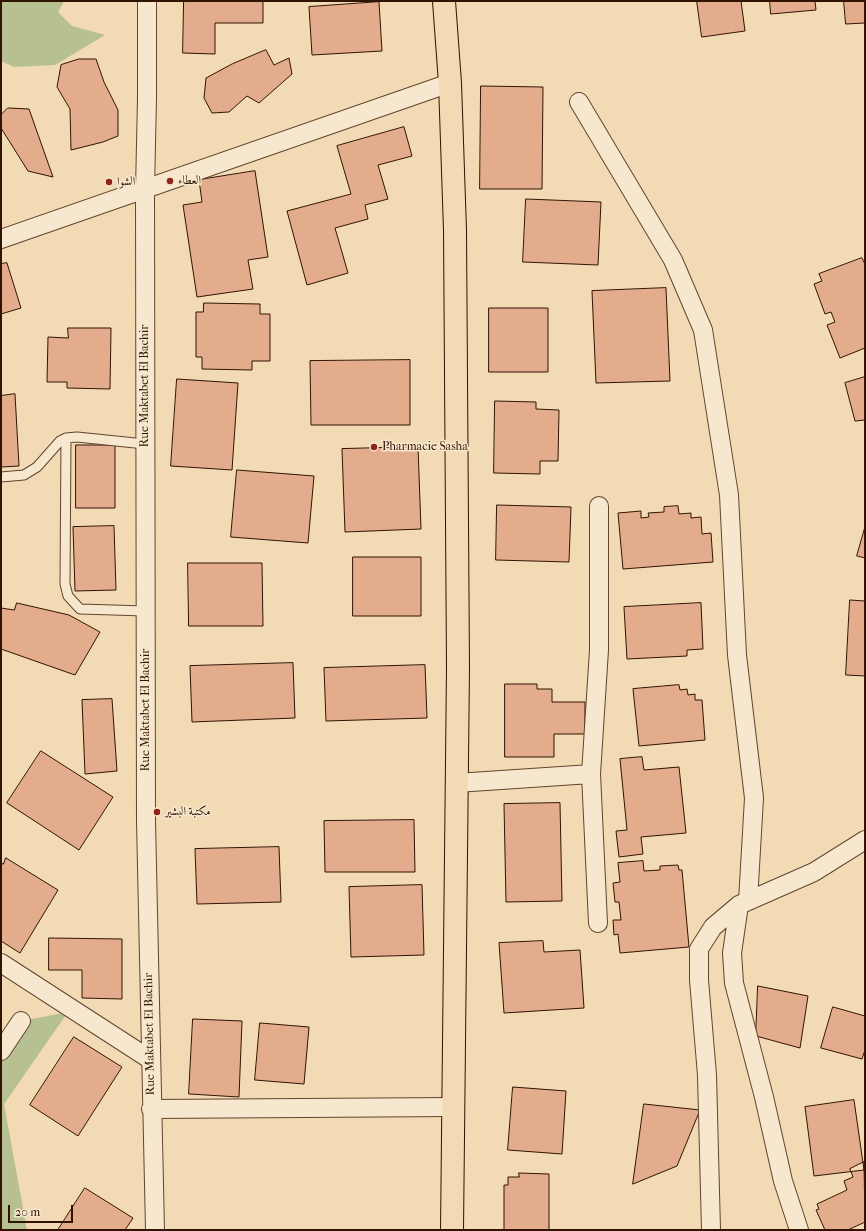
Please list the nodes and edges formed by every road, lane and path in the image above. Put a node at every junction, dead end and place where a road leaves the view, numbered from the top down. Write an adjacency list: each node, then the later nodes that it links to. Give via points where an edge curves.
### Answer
1 (146, 1): 5 (street, Rue Maktabet El Bachir)
2 (444, 1): 3 (main road)
3 (450, 83): 5 (street); 13 (main road, via 455,230 458,659)
4 (579, 102): 15 (street, via 673,260 703,330 729,495 737,655 754,798)
5 (145, 190): 6 (street); 8 (street, Rue Maktabet El Bachir)
6 (1, 239)
7 (66, 438): 8 (lane); 9 (lane, via 55,445 37,467 24,475); 11 (lane, via 65,584 68,596 80,609)
8 (145, 444): 11 (street, Rue Maktabet El Bachir)
9 (1, 477)
10 (599, 506): 12 (street, via 599,650)
11 (145, 611): 20 (street, Rue Maktabet El Bachir)
12 (591, 774): 13 (street); 16 (street)
13 (456, 783): 21 (main road)
14 (865, 840): 15 (street, via 814,872)
15 (743, 903): 25 (street, via 713,927 699,949 707,1075); 26 (street, via 732,953 734,983 783,1181)
16 (598, 923)
17 (1, 963): 20 (street)
18 (21, 1021): 19 (street)
19 (1, 1051)
20 (150, 1060): 22 (street, Rue Maktabet El Bachir)
21 (453, 1107): 22 (street); 24 (main road)
22 (151, 1109): 23 (street, Rue Maktabet El Bachir)
23 (155, 1230)
24 (452, 1230)
25 (711, 1230)
26 (799, 1230)

